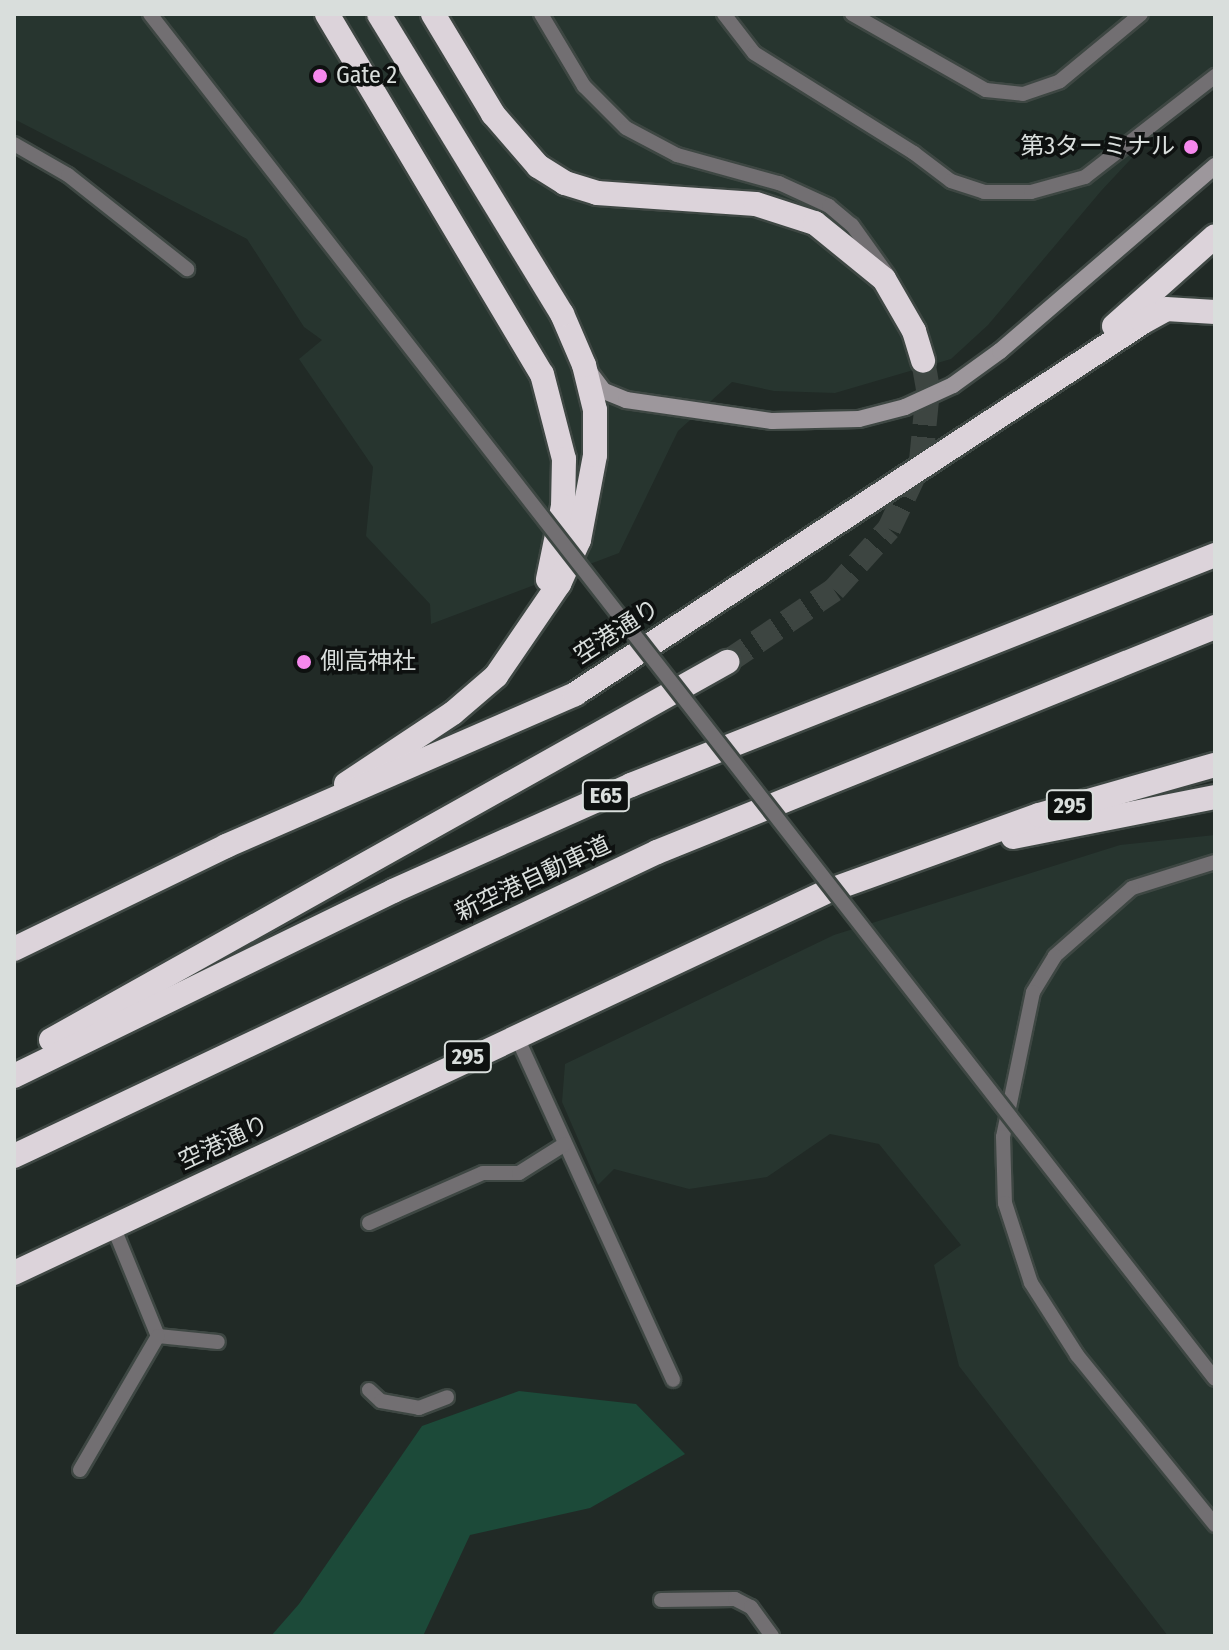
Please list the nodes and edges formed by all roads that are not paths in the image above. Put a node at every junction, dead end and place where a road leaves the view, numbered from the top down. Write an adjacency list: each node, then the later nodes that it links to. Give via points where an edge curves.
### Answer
1 (150, 14): 41 (lane, bridge)
2 (327, 14): 21 (highway, via 521,331 557,416 564,459 563,506 546,590)
3 (379, 14): 17 (highway, via 562,314)
4 (433, 14): 14 (highway, via 513,141 565,183 633,199 723,200 786,212 841,239 884,279)
5 (541, 14): 14 (lane, via 584,86 626,128 677,155 779,183 829,206 870,247)
6 (724, 14): 9 (lane, via 754,53 951,181 984,192 1031,192 1085,177)
7 (852, 14): 8 (lane, via 986,90 1023,94 1060,81)
8 (1141, 14)
9 (1215, 76)
10 (14, 144): 13 (lane, via 68,175)
11 (1215, 166): 17 (street, via 1000,351 953,385 905,407 859,419 772,421 626,400 604,391)
12 (1215, 236): 18 (highway)
13 (187, 269)
14 (901, 303): 16 (highway)
15 (1215, 312): 18 (highway, 空港通り, via 1166,309)
16 (923, 361)
17 (584, 365): 21 (highway, via 595,410 589,497 579,540 559,584)
18 (1032, 395): 27 (highway, 空港通り, via 575,694)
19 (1215, 555): 33 (highway, E65, via 631,785 393,891)
20 (1215, 627): 23 (highway)
21 (524, 636): 27 (highway, via 496,676 453,713 343,786)
22 (1215, 642): 23 (highway)
23 (1132, 660): 35 (highway, 新空港自動車道, via 657,852)
24 (727, 662): 32 (highway)
25 (1215, 765): 28 (highway, 空港通り / 295, via 1039,815)
26 (1215, 797): 28 (highway, 295)
27 (226, 846): 30 (highway, 空港通り)
28 (929, 855): 31 (highway, 空港通り / 295, via 828,891)
29 (1215, 862): 46 (lane, via 1132,888 1055,956 1033,992 1003,1137 1005,1203 1031,1283 1077,1355)
30 (14, 949)
31 (516, 1035): 34 (lane); 37 (highway, 空港通り / 295)
32 (14, 1060)
33 (14, 1076)
34 (565, 1144): 36 (lane, via 519,1173 483,1173); 42 (lane)
35 (14, 1156)
36 (369, 1223)
37 (113, 1226): 38 (highway, 空港通り / 295); 39 (lane)
38 (14, 1273)
39 (158, 1336): 40 (lane); 45 (lane)
40 (218, 1342)
41 (1215, 1379)
42 (673, 1380)
43 (369, 1390): 44 (lane, via 381,1401 419,1408)
44 (447, 1397)
45 (80, 1470)
46 (1215, 1525)
47 (661, 1600): 48 (lane, via 735,1599 751,1607)
48 (772, 1636)

